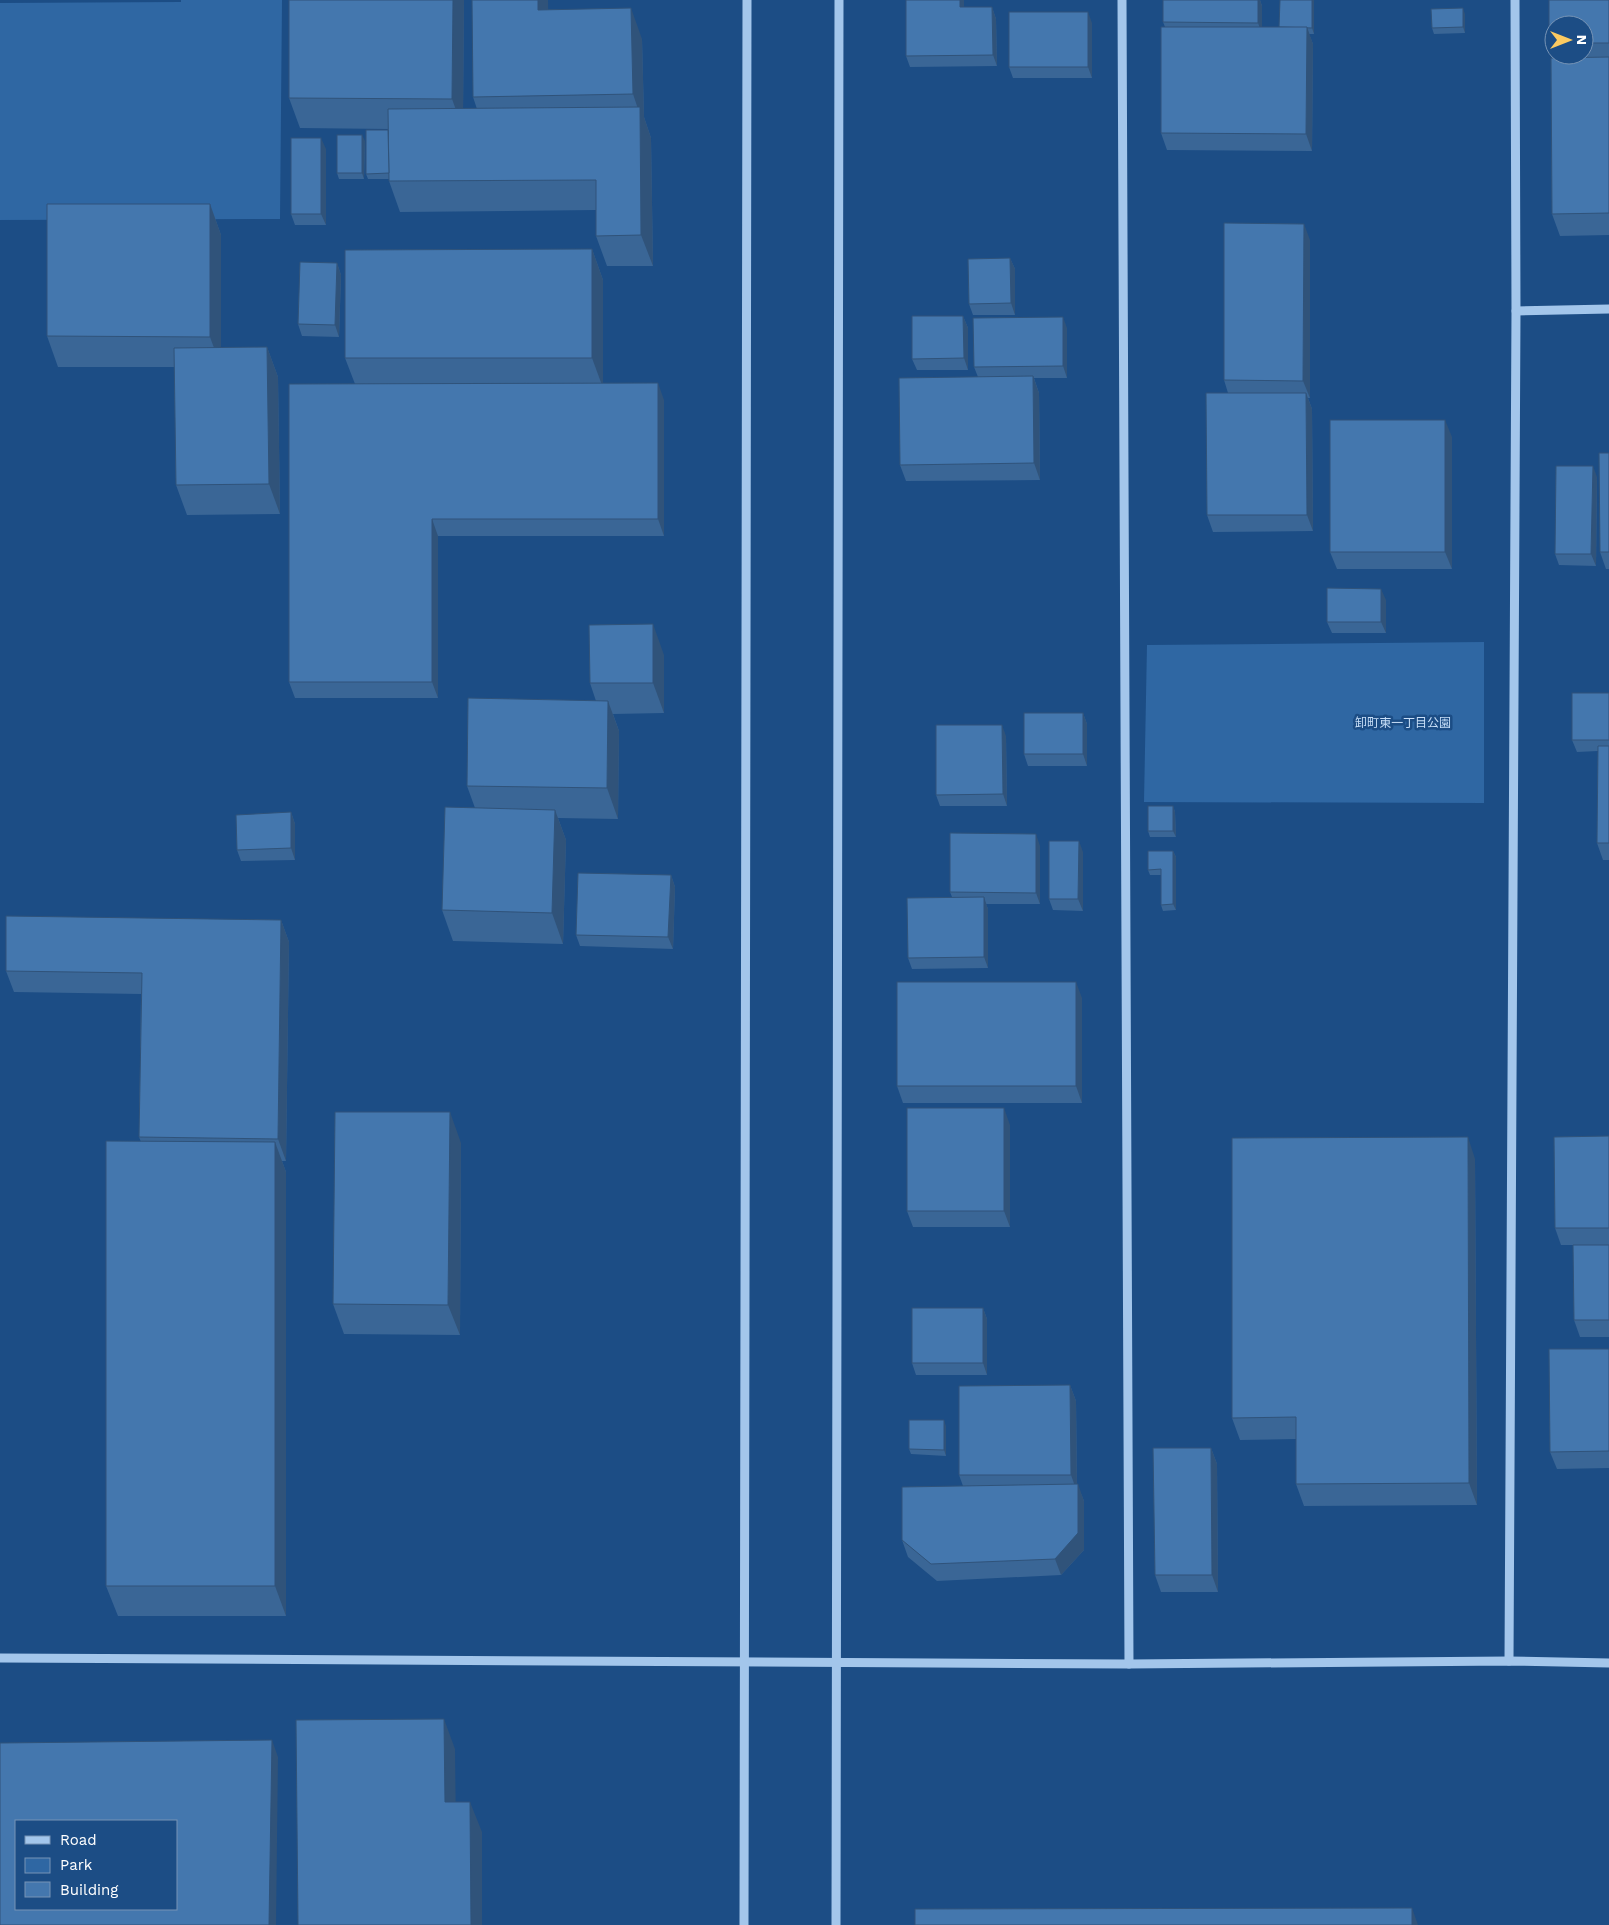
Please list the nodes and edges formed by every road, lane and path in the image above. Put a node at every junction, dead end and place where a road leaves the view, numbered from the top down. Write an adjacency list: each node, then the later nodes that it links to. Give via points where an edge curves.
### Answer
1 (747, 0): 10 (street)
2 (839, 0): 11 (street)
3 (1122, 0): 12 (street)
4 (1516, 0): 6 (street)
5 (1609, 309): 6 (street)
6 (1516, 311): 8 (street)
7 (0, 1658): 10 (street)
8 (1509, 1661): 9 (street); 12 (street)
9 (1609, 1662)
10 (744, 1663): 11 (street); 13 (street)
11 (836, 1663): 12 (street); 14 (street)
12 (1129, 1664)
13 (744, 1925)
14 (836, 1925)

